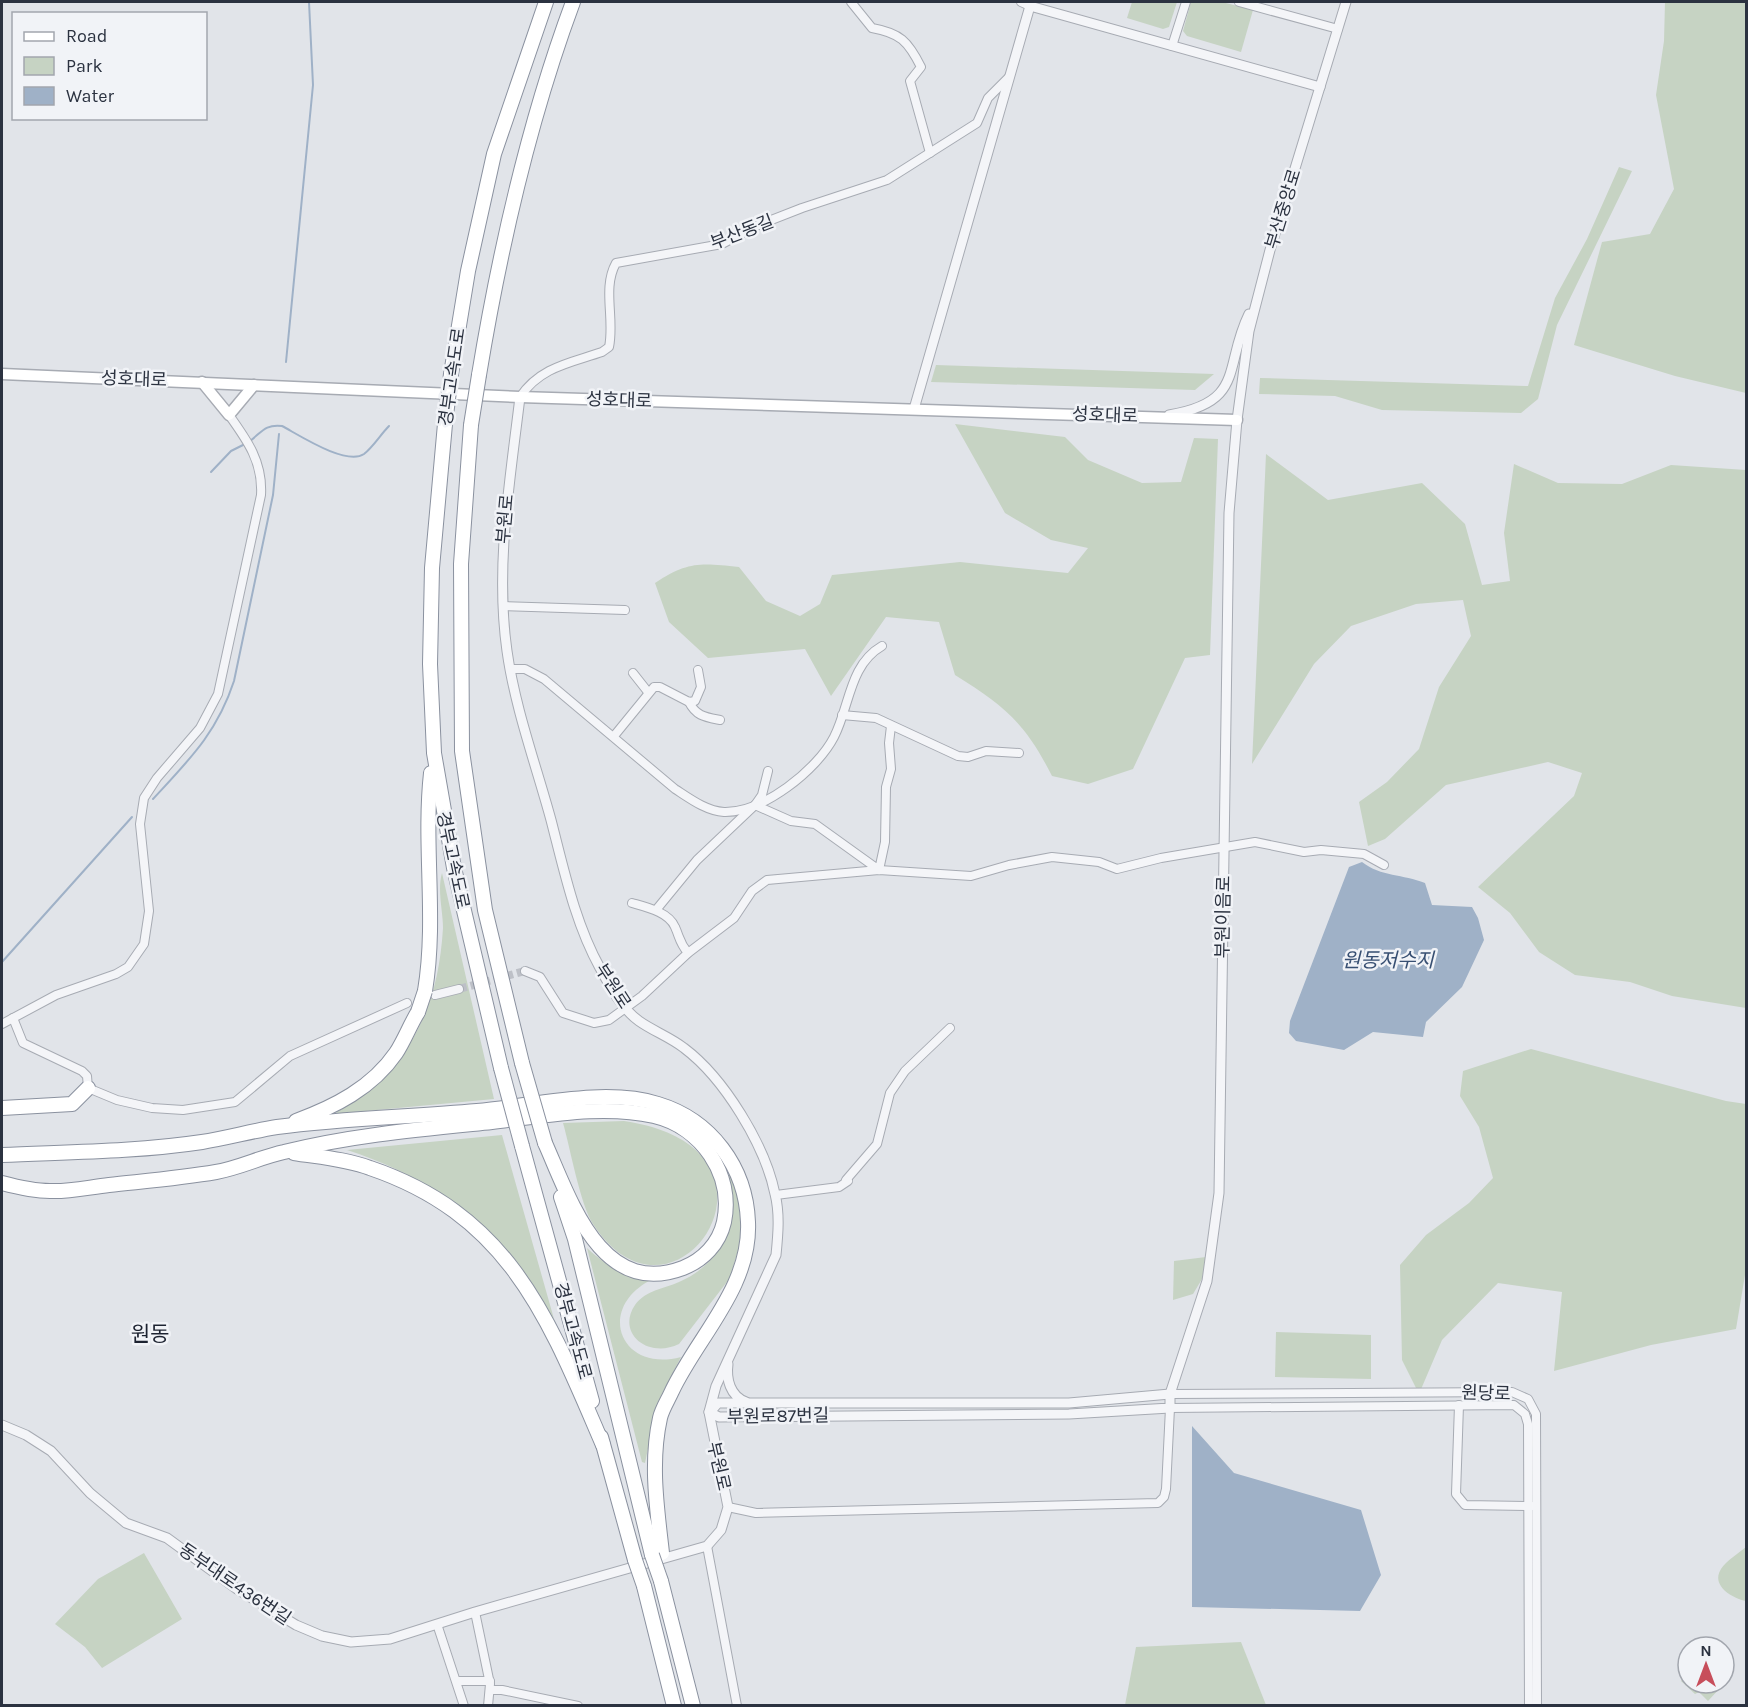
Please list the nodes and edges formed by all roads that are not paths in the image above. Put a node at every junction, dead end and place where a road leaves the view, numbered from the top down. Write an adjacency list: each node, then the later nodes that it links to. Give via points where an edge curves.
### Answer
1 (546, 2): 35 (highway, 경부고속도로, bridge, via 494,154 468,271 451,374 432,568 430,664)
2 (573, 2): 56 (highway, 경부고속도로, bridge, via 523,160 495,281 471,425 461,564 462,751 485,910)
3 (851, 2): 13 (street, via 872,28 893,32 911,47 921,67 910,81 912,93)
4 (1021, 2): 8 (street)
5 (1186, 2): 10 (street)
6 (1239, 2): 9 (street)
7 (1346, 2): 9 (street, 부산중앙로)
8 (1031, 4): 10 (street); 11 (street)
9 (1338, 29): 12 (street, 부산중앙로)
10 (1172, 46): 12 (street)
11 (1011, 75): 13 (street, 부산동길, via 988,98 977,123); 19 (street)
12 (1320, 87): 14 (street, 부산중앙로)
13 (930, 153): 18 (street, 부산동길, via 887,180 802,208 722,244 616,263 608,300 612,312 609,346 602,352 549,369)
14 (1258, 296): 21 (street, via 1244,325 1228,384 1217,398 1192,411); 22 (street, 부산중앙로, via 1247,340)
15 (2, 374): 16 (main road, 성호대로)
16 (202, 382): 17 (main road, 성호대로); 20 (main road)
17 (254, 385): 18 (main road, 성호대로); 20 (main road)
18 (520, 397): 19 (main road, 성호대로); 23 (street, 부원로, via 504,529)
19 (914, 409): 21 (main road, 성호대로)
20 (229, 415): 50 (street, via 249,444 260,470 261,495 218,694 200,728 156,778 144,798 140,824 149,911 144,944 128,967 116,974 56,995)
21 (1156, 417): 22 (main road, 성호대로)
22 (1237, 420): 39 (street, 부원이음로, via 1229,513)
23 (503, 606): 24 (street); 26 (street, 부원로)
24 (625, 610)
25 (882, 646): 31 (street, via 863,662)
26 (511, 669): 34 (street, via 525,669 544,679); 49 (street, 부원로, via 574,906 589,948)
27 (698, 670): 30 (street, via 701,687 694,701)
28 (633, 673): 29 (street)
29 (648, 692): 30 (street, via 660,687); 34 (street)
30 (689, 702): 32 (street, via 700,716)
31 (842, 716): 33 (street, via 876,718); 38 (street, via 825,751 801,777)
32 (720, 720)
33 (891, 726): 36 (street, via 958,756 986,751); 41 (street, via 885,842)
34 (614, 736): 38 (street, via 695,802 724,812)
35 (434, 753): 47 (highway, via 428,805); 70 (highway, 경부고속도로, bridge, via 454,868 501,1068)
36 (1019, 753)
37 (768, 771): 38 (street)
38 (755, 805): 41 (street, via 791,821 814,824); 43 (street, via 696,860)
39 (1224, 846): 40 (street, via 1255,842 1304,852 1347,851); 41 (street, via 1117,869 1099,862 1052,857 971,876); 62 (street, 부원이음로, via 1219,1193 1207,1281)
40 (1384, 864)
41 (879, 870): 44 (street, via 767,880 752,891 734,918)
42 (632, 903): 43 (street)
43 (656, 910): 44 (street, via 674,924 678,941)
44 (688, 953): 49 (street)
45 (525, 971): 49 (street, via 540,977 558,1008 569,1016 594,1023 609,1020)
46 (459, 989): 47 (street)
47 (430, 993): 48 (highway, bridge)
48 (412, 1007): 53 (street, via 290,1056 235,1101 212,1107 152,1108); 55 (highway, via 396,1053 368,1084 327,1110)
49 (625, 1009): 60 (street, 부원로, via 684,1048 714,1077 754,1139)
50 (13, 1018): 51 (street); 53 (street, via 23,1042 82,1071 87,1076)
51 (2, 1024)
52 (950, 1028): 60 (street, via 905,1071 890,1093 877,1144 847,1180 839,1187)
53 (88, 1088): 54 (highway, via 72,1104)
54 (2, 1108)
55 (277, 1127): 58 (highway, via 201,1142 123,1150); 74 (highway, via 602,1098 667,1107 702,1126 720,1143 746,1195 746,1253 735,1284 684,1366 660,1416 653,1480)
56 (545, 1143): 57 (highway, via 583,1226 596,1246 622,1267 668,1274 699,1261 719,1236 726,1205 721,1173 705,1146 683,1127 656,1116 580,1112 364,1136); 74 (highway, 경부고속도로)
57 (283, 1152): 59 (highway, via 219,1172 162,1179 50,1191); 70 (highway, via 369,1167 415,1186 484,1234 534,1297 554,1332)
58 (2, 1155)
59 (2, 1183)
60 (776, 1194): 61 (street, 부원로, via 776,1255)
61 (728, 1359): 63 (street, via 727,1375 732,1389 738,1399); 67 (street, 부원로)
62 (1170, 1394): 64 (street, 부원로87번길, via 1069,1403); 66 (street, 부원이음로); 71 (street, 원당로, via 1512,1392 1533,1404 1536,1414)
63 (748, 1402): 64 (street, 부원로87번길); 67 (street, 부원로87번길, via 718,1402)
64 (949, 1402): 68 (street)
65 (1459, 1405): 66 (street, 원당로); 71 (street, 원당로, via 1514,1405 1525,1414); 71 (street, via 1459,1501 1465,1505)
66 (1170, 1408): 68 (street, 부원로87번길, via 1069,1414); 72 (street, via 1166,1489 1158,1503 756,1513)
67 (709, 1413): 68 (street, 부원로87번길, via 719,1417); 72 (street, 부원로)
68 (949, 1414)
69 (2, 1425): 76 (street, 동부대로436번길, via 51,1451 90,1493 126,1523 167,1538 237,1589 296,1625 329,1638 364,1643)
70 (603, 1445): 83 (highway, 경부고속도로, bridge)
71 (1533, 1506): 86 (street, 원당로); 87 (street, 원당로)
72 (728, 1507): 73 (street, 부원로, via 721,1530)
73 (707, 1546): 75 (street, 동부대로436번길); 85 (street)
74 (657, 1554): 84 (highway)
75 (475, 1612): 76 (street, 동부대로436번길); 78 (street)
76 (437, 1624): 77 (street)
77 (457, 1681): 78 (street); 80 (street)
78 (490, 1681): 79 (street)
79 (490, 1690): 81 (street); 82 (street)
80 (464, 1706)
81 (488, 1706)
82 (578, 1706)
83 (674, 1706)
84 (693, 1706)
85 (736, 1706)
86 (1529, 1706)
87 (1537, 1706)

